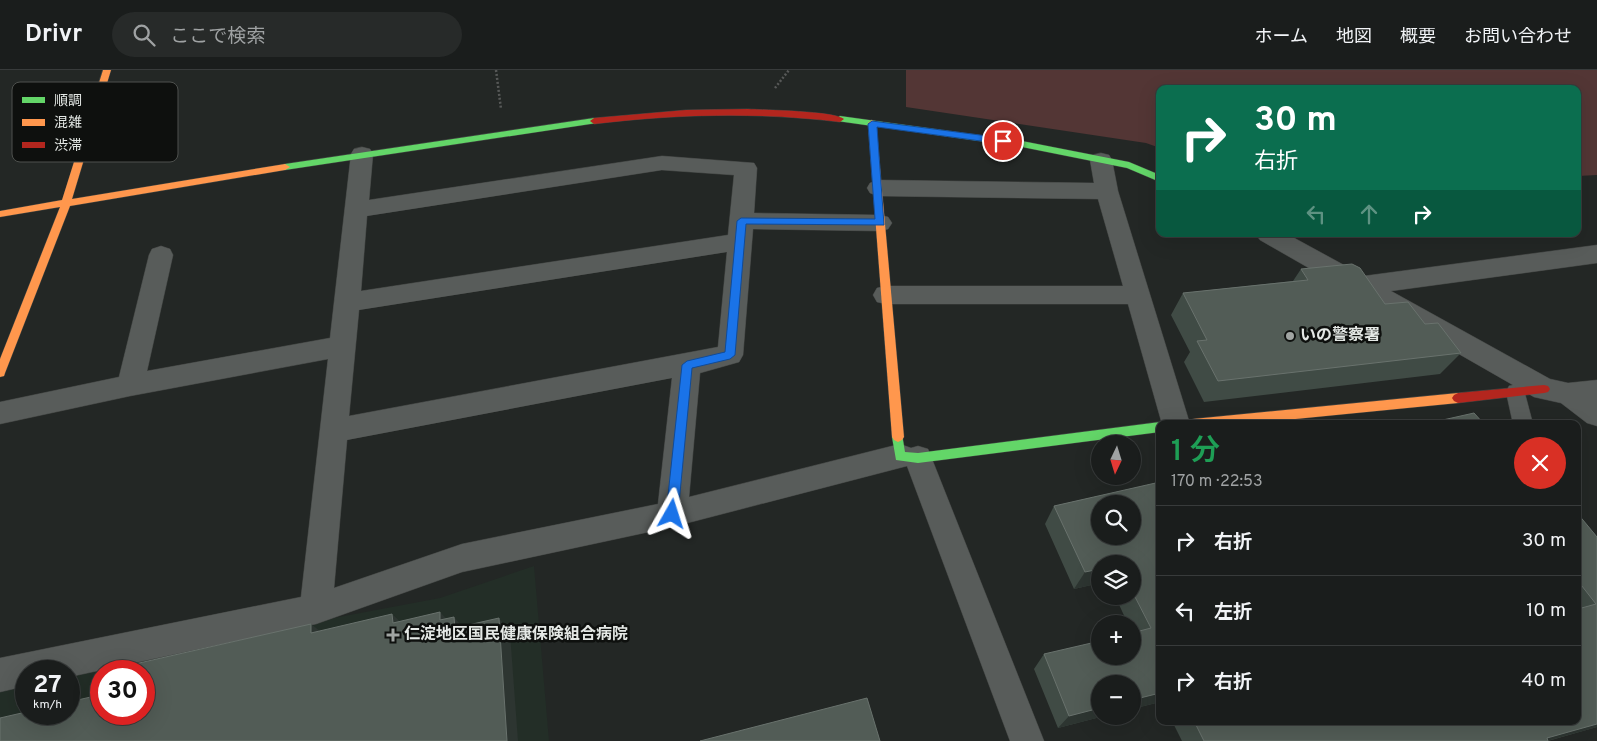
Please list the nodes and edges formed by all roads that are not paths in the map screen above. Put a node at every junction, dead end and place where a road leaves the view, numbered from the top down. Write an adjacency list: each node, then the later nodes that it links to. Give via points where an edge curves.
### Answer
1 (107, 70): 2 (street)
2 (103, 82)
3 (872, 124): 4 (street, via 756,112 639,115); 5 (street, via 1022,144); 8 (street)
4 (362, 154): 10 (street); 11 (street)
5 (1101, 160): 7 (street, via 1129,165); 9 (street)
6 (79, 162): 10 (street)
7 (1156, 178)
8 (878, 188): 9 (street); 13 (street)
9 (1107, 191): 20 (street)
10 (67, 201): 12 (street); 24 (street)
11 (356, 210): 14 (street, via 662,163 746,168); 21 (street)
12 (0, 214)
13 (880, 223): 14 (street); 19 (street)
14 (740, 232): 21 (street); 23 (street, via 730,355)
15 (1273, 237): 18 (street)
16 (1597, 254): 18 (street)
17 (161, 255): 25 (street)
18 (1361, 286): 28 (street)
19 (886, 295): 20 (street); 36 (street)
20 (1139, 295): 31 (street)
21 (346, 303): 22 (street)
22 (342, 346): 25 (street); 35 (street)
23 (687, 365): 35 (street); 37 (street)
24 (0, 373)
25 (130, 385): 29 (street)
26 (1597, 391): 28 (street)
27 (1516, 392): 28 (street); 32 (street); 33 (lane)
28 (1556, 392): 30 (street)
29 (0, 413)
30 (1597, 415)
31 (1175, 420)
32 (1233, 420)
33 (1522, 420)
34 (1156, 428): 36 (street)
35 (333, 430): 38 (street)
36 (909, 457): 37 (street); 40 (street)
37 (672, 514): 38 (street, via 462,558)
38 (316, 609): 39 (street)
39 (0, 675)
40 (1027, 741)

